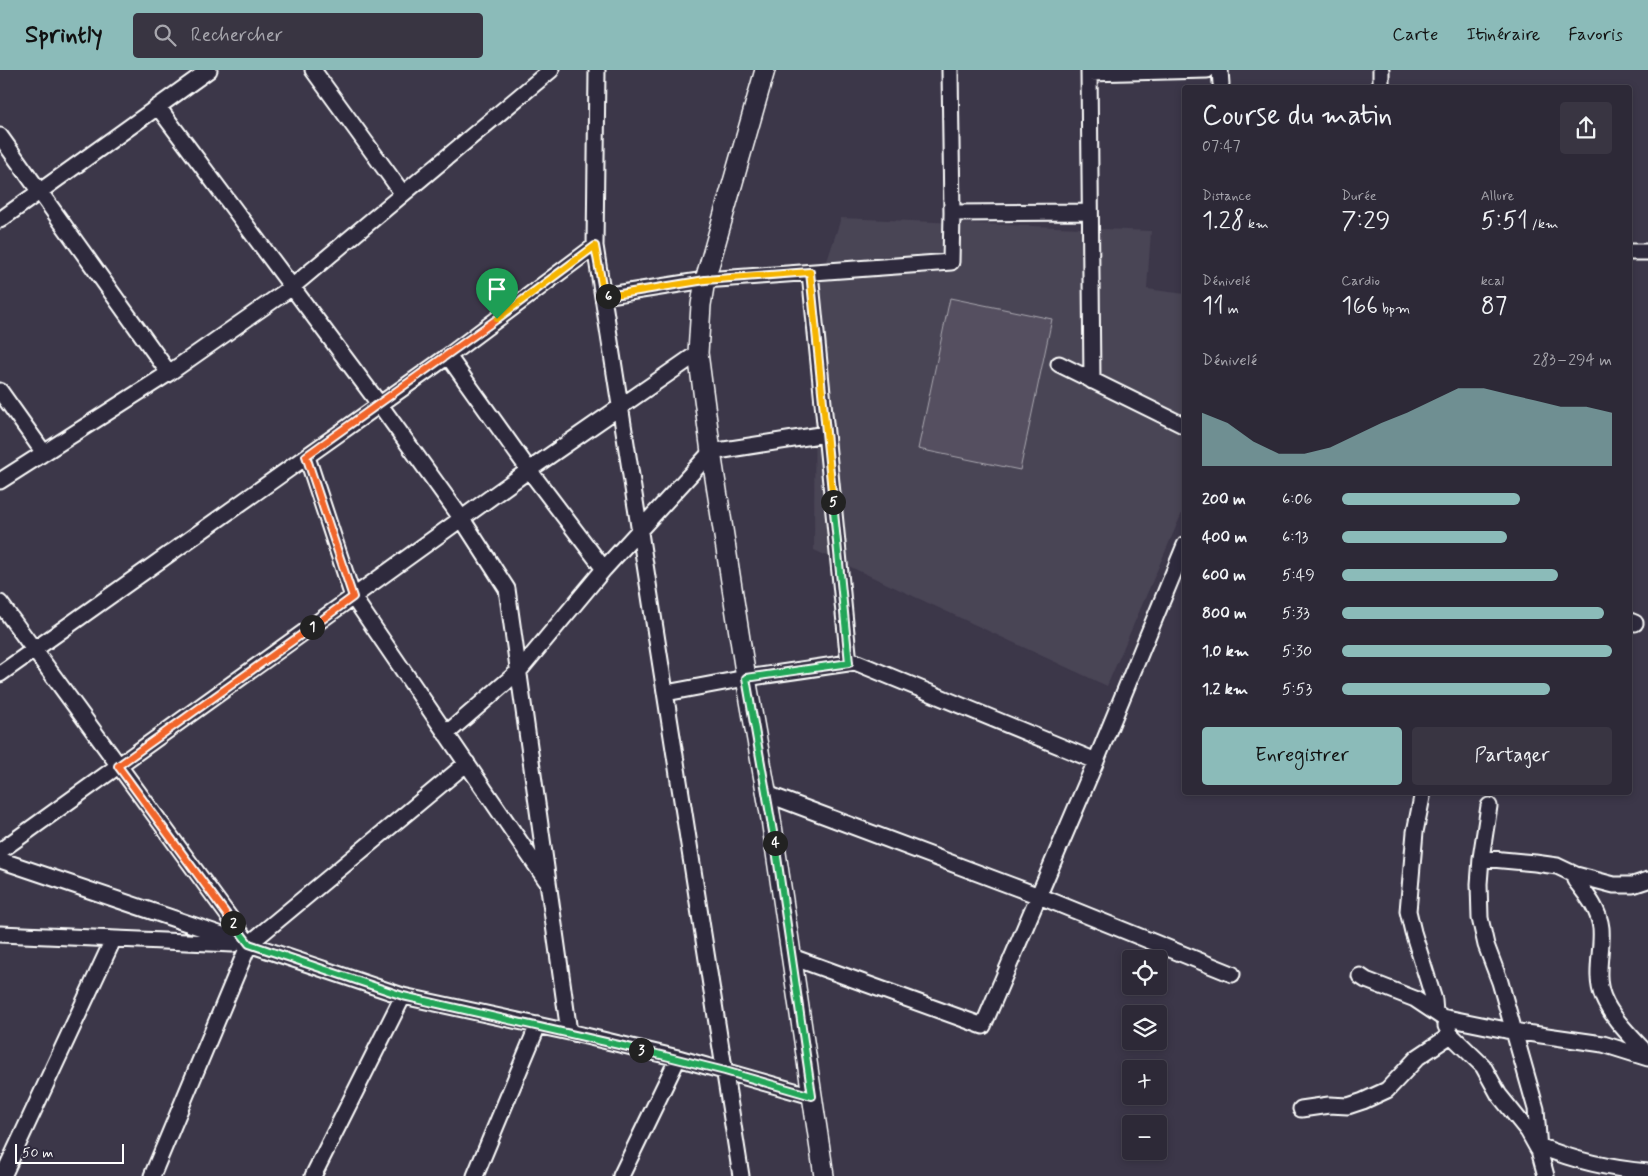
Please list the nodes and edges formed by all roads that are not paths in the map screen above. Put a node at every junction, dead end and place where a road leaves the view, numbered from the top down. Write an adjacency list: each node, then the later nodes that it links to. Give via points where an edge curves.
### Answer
1 (209, 70): 11 (street)
2 (313, 70): 14 (street)
3 (551, 70): 14 (street)
4 (596, 70): 18 (street)
5 (765, 70): 22 (street)
6 (950, 70): 16 (street)
7 (1207, 70): 9 (street)
8 (1381, 70): 10 (street)
9 (1089, 72): 15 (street)
10 (1381, 85)
11 (158, 107): 13 (street); 23 (street)
12 (0, 136): 13 (street)
13 (39, 192): 17 (street); 28 (street)
14 (403, 194): 23 (street)
15 (1090, 212): 16 (street); 29 (street)
16 (952, 213): 21 (street, via 951,262)
17 (0, 220)
18 (595, 246): 24 (street); 26 (street)
19 (1632, 252): 20 (street)
20 (1648, 252)
21 (810, 272): 22 (street); 34 (street)
22 (705, 280): 24 (street); 25 (street)
23 (292, 287): 28 (street); 31 (street)
24 (604, 296): 32 (street)
25 (698, 353): 32 (street); 35 (street)
26 (448, 356): 31 (street); 38 (street)
27 (1059, 364): 29 (street)
28 (169, 373): 36 (street)
29 (1092, 381): 33 (street)
30 (0, 391): 36 (street)
31 (380, 404): 37 (street); 40 (street)
32 (621, 408): 38 (street); 41 (street)
33 (1182, 425)
34 (826, 434): 35 (street); 47 (street)
35 (710, 452): 41 (street); 50 (street)
36 (44, 453): 39 (street)
37 (306, 456): 44 (street); 46 (street)
38 (529, 470): 40 (street); 43 (street)
39 (0, 481)
40 (462, 519): 44 (street); 48 (street, via 507,589)
41 (640, 529): 43 (street); 51 (street)
42 (1182, 552): 53 (street)
43 (604, 569): 48 (street)
44 (353, 597): 52 (street); 55 (street)
45 (0, 603): 46 (street)
46 (34, 649): 49 (street); 55 (street)
47 (849, 663): 50 (street); 53 (street, via 855,662)
48 (519, 671): 52 (street); 64 (street)
49 (0, 674)
50 (746, 678): 51 (street); 56 (street)
51 (666, 693): 80 (street)
52 (446, 734): 54 (street)
53 (1096, 761): 65 (street)
54 (466, 763): 64 (street); 68 (street)
55 (118, 766): 59 (street); 68 (street)
56 (767, 794): 65 (street); 69 (street)
57 (1422, 795): 73 (street, via 1415,832 1408,911)
58 (1489, 806): 60 (street)
59 (0, 851)
60 (1480, 858): 62 (street, via 1557,866); 75 (street, via 1480,918)
61 (0, 860): 68 (street)
62 (1576, 875): 63 (street, via 1614,886); 78 (street, via 1575,880 1588,895 1601,927 1599,966 1602,996)
63 (1648, 880)
64 (549, 884): 76 (street)
65 (1038, 896): 69 (street, via 983,1026); 70 (street)
66 (0, 934): 67 (street)
67 (113, 940): 68 (street); 85 (street)
68 (249, 944): 72 (street); 86 (street)
69 (792, 957): 81 (street)
70 (1232, 974)
71 (1360, 976): 73 (street, via 1416,999)
72 (403, 996): 74 (street); 87 (street)
73 (1438, 1014): 75 (street); 77 (street)
74 (538, 1026): 76 (street); 88 (street)
75 (1513, 1031): 78 (street, via 1603,1044); 83 (street, via 1536,1109)
76 (569, 1032): 79 (street)
77 (1451, 1035): 82 (street, via 1418,1057 1387,1090 1348,1106); 83 (street, via 1483,1066 1499,1095)
78 (1648, 1057)
79 (678, 1058): 80 (street); 89 (street)
80 (725, 1071): 81 (street); 90 (street)
81 (812, 1096): 91 (street)
82 (1301, 1109)
83 (1539, 1148): 84 (street, via 1566,1157); 92 (street)
84 (1648, 1172)
85 (3, 1176)
86 (152, 1176)
87 (313, 1176)
88 (475, 1176)
89 (621, 1176)
90 (741, 1176)
91 (824, 1176)
92 (1546, 1176)

